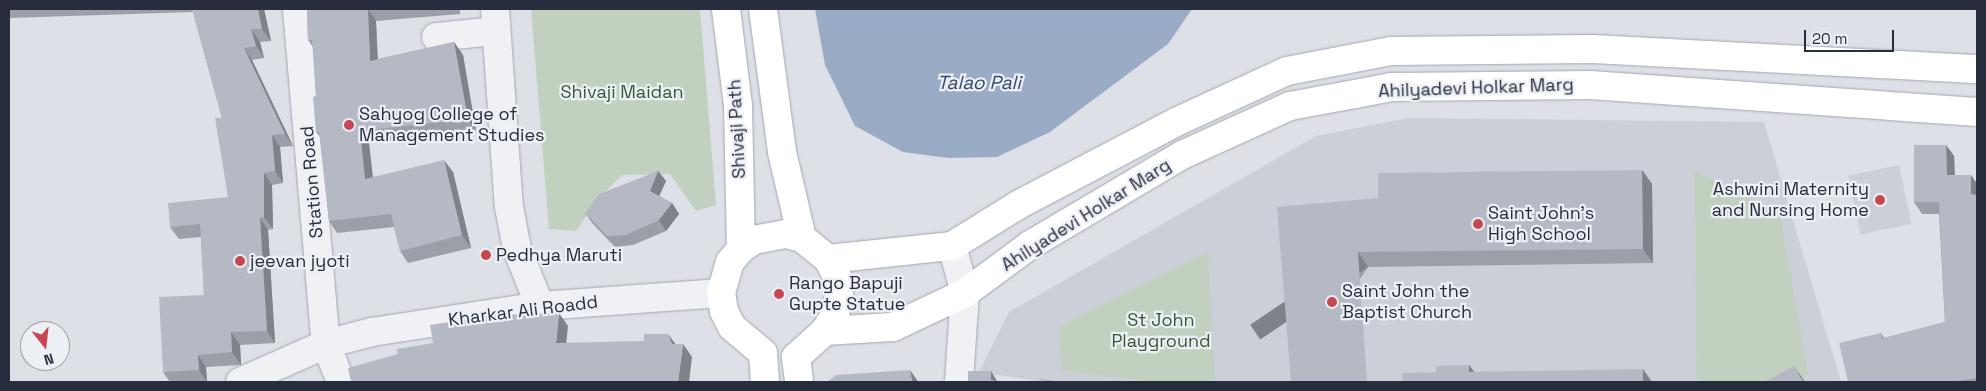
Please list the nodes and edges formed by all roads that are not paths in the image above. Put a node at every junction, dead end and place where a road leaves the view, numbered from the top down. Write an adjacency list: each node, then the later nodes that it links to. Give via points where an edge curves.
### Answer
1 (297, 9): 16 (street, Station Road)
2 (726, 9): 10 (main road, Shivaji Path, via 738,106)
3 (763, 9): 8 (main road, via 782,152)
4 (495, 20): 5 (street); 14 (street, via 509,207 517,249)
5 (436, 37)
6 (1977, 69): 9 (main road, Ahilyadevi Holkar Marg, via 1593,49 1392,51 1287,71 1167,127 1018,205)
7 (1977, 112): 13 (main road, Ahilyadevi Holkar Marg, via 1590,85 1391,87 1290,106 1182,155 1030,245)
8 (802, 238): 10 (main road, via 770,235 754,240); 11 (main road)
9 (952, 246): 11 (main road, Ahilyadevi Holkar Marg); 13 (street)
10 (741, 250): 12 (main road, via 727,269)
11 (828, 259): 15 (main road, via 837,276 840,296 835,315)
12 (721, 292): 14 (street, Kharkar Ali Roadd); 20 (main road, via 724,311 732,327 763,353)
13 (965, 294): 15 (main road, Ahilyadevi Holkar Marg, via 893,327); 21 (street)
14 (540, 306): 16 (street, Kharkar Ali Roadd, via 372,332)
15 (825, 331): 17 (main road)
16 (326, 344): 18 (street, Kharkar Ali Roadd); 19 (street, Station Road)
17 (797, 369)
18 (240, 382)
19 (341, 382)
20 (765, 382)
21 (959, 382)

